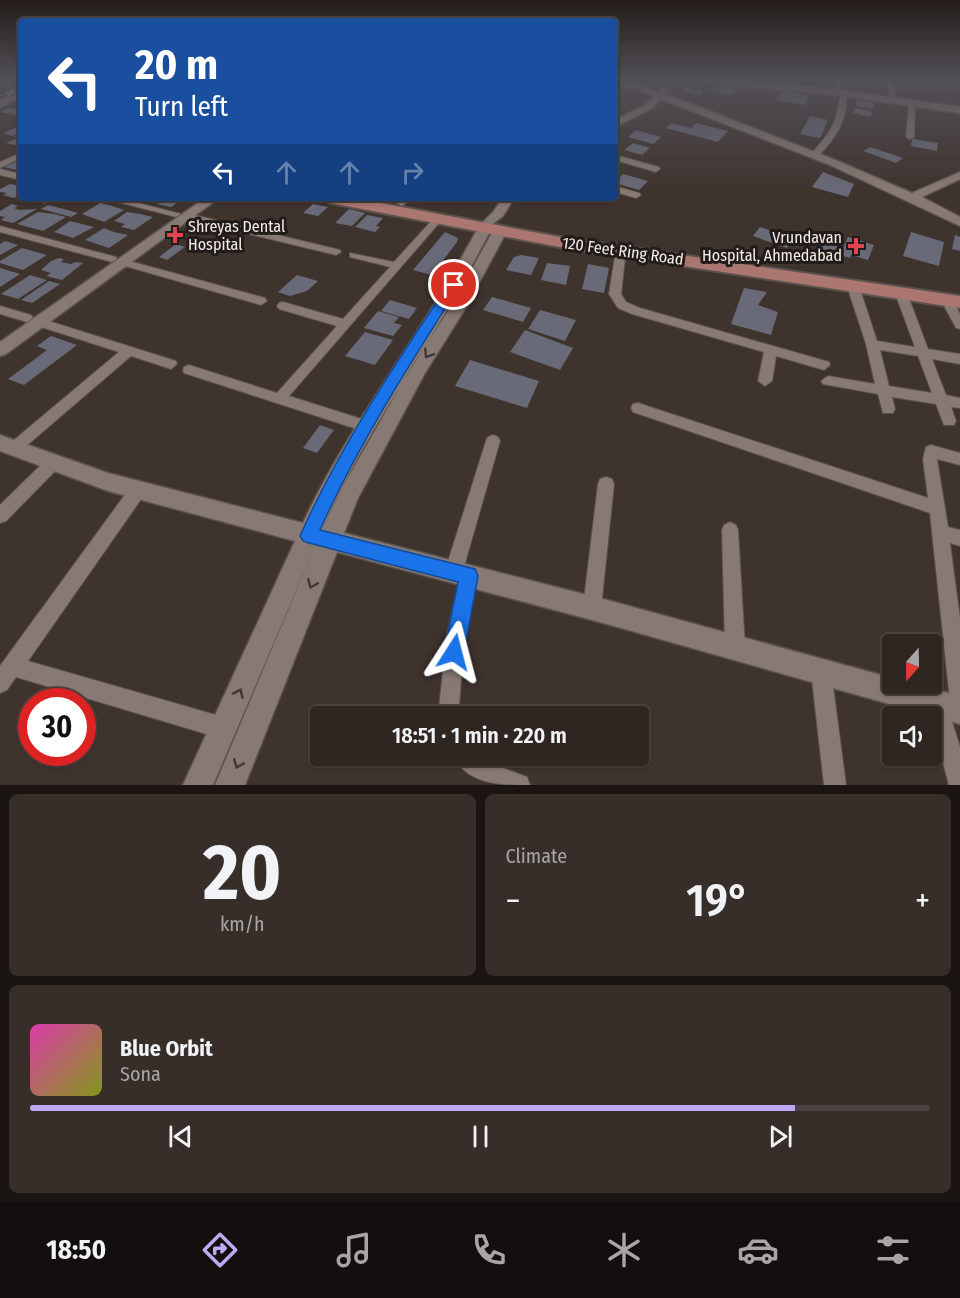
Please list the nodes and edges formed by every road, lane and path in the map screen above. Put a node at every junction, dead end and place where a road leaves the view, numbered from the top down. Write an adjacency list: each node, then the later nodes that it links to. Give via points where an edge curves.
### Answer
1 (723, 117): 6 (street)
2 (729, 117): 16 (street)
3 (839, 117): 6 (street, via 827,143)
4 (911, 117): 5 (street)
5 (910, 137)
6 (817, 152): 16 (street)
7 (18, 156): 9 (street)
8 (618, 158): 10 (street)
9 (0, 165)
10 (656, 169)
11 (0, 172): 13 (street)
12 (960, 175): 16 (street)
13 (18, 176)
14 (618, 190): 15 (street)
15 (636, 195)
16 (915, 195): 25 (street); 27 (street)
17 (120, 201): 24 (street)
18 (197, 201): 24 (street)
19 (207, 201): 24 (street)
20 (345, 201): 26 (main road, 120 Feet Ring Road)
21 (405, 201): 28 (main road, 120 Feet Ring Road)
22 (506, 201): 28 (street)
23 (513, 201): 28 (street)
24 (181, 215): 31 (street); 33 (street)
25 (960, 216)
26 (437, 220): 28 (main road, 120 Feet Ring Road); 34 (street)
27 (960, 222)
28 (495, 226): 30 (main road, 120 Feet Ring Road); 37 (main road, 120 Feet Ring Road); 63 (street); 74 (street, one-way to 74, via 457,309)
29 (0, 228): 33 (street)
30 (621, 250): 35 (main road, 120 Feet Ring Road); 47 (street, via 615,294 622,305)
31 (336, 252)
32 (354, 255): 34 (street)
33 (117, 261): 38 (street); 41 (street)
34 (395, 265): 42 (street)
35 (853, 286): 36 (main road, 120 Feet Ring Road); 45 (street)
36 (901, 293): 37 (main road, 120 Feet Ring Road); 49 (street)
37 (956, 299): 43 (street)
38 (261, 301)
39 (283, 306): 42 (street)
40 (0, 310): 41 (street)
41 (33, 320): 44 (street); 46 (street); 48 (street)
42 (345, 324): 57 (street)
43 (960, 326)
44 (0, 337)
45 (872, 344): 49 (street); 56 (street)
46 (0, 350)
47 (771, 350): 52 (street); 54 (street)
48 (128, 351): 51 (street); 65 (street)
49 (924, 353): 50 (street); 58 (street)
50 (960, 359)
51 (171, 364)
52 (824, 365)
53 (189, 370): 57 (street)
54 (765, 381)
55 (828, 381): 56 (street)
56 (882, 390): 58 (street); 61 (street)
57 (279, 399): 63 (street)
58 (941, 399): 59 (street); 62 (street)
59 (960, 403)
60 (638, 408): 70 (street)
61 (888, 409)
62 (949, 421)
63 (366, 426): 74 (street, via 329,490)
64 (493, 441): 76 (street)
65 (7, 446): 67 (street)
66 (960, 459): 70 (street, via 931,451)
67 (53, 463): 69 (street); 71 (street)
68 (606, 484): 77 (street)
69 (138, 490): 74 (street); 80 (street)
70 (938, 508): 73 (street)
71 (0, 516)
72 (730, 530): 78 (street)
73 (941, 533): 75 (street); 81 (street)
74 (320, 538): 76 (street); 84 (street, one-way to 74); 87 (street, one-way to 87)
75 (960, 538)
76 (461, 574): 77 (street); 82 (street)
77 (592, 608): 78 (street)
78 (735, 647): 79 (street)
79 (821, 671): 81 (street); 89 (street)
80 (6, 675): 84 (street)
81 (949, 702): 83 (street); 90 (street)
82 (449, 706)
83 (960, 710)
84 (223, 728): 86 (street)
85 (476, 766): 88 (street)
86 (198, 785)
87 (230, 785)
88 (519, 785)
89 (835, 785)
90 (960, 785)

